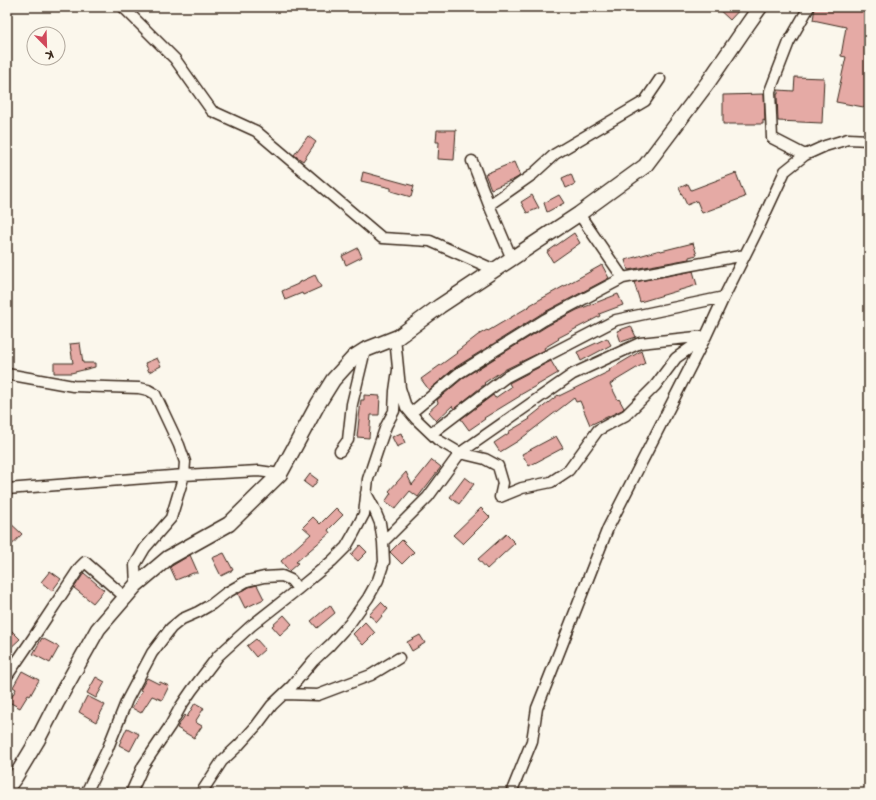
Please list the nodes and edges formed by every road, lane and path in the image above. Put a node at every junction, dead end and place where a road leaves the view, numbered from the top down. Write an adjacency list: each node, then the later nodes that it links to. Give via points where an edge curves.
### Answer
1 (123, 7): 12 (street, via 175,59 212,111 256,131 382,238 430,241)
2 (760, 7): 9 (main road, via 709,81 645,166)
3 (809, 7): 6 (street, via 789,42 770,91 772,138)
4 (660, 79): 8 (street, via 645,101 555,154 532,175)
5 (869, 140): 6 (street, via 848,139)
6 (804, 155): 10 (street, via 785,171)
7 (472, 161): 8 (street)
8 (489, 204): 11 (street)
9 (579, 214): 11 (main road); 13 (street)
10 (745, 255): 13 (street); 14 (street)
11 (512, 259): 12 (main road)
12 (494, 270): 16 (main road)
13 (623, 278): 20 (street, via 544,320 459,373)
14 (724, 297): 15 (street); 21 (street, via 616,320 506,377)
15 (706, 336): 23 (street, via 640,343 573,374); 23 (street, via 676,358 655,386 626,415 598,430 569,470 551,482 522,488 500,497 503,483 498,466 485,459); 39 (street, via 608,528 544,690 532,741)
16 (395, 338): 17 (main road); 18 (street)
17 (365, 350): 22 (street, via 352,404 348,440); 24 (main road, via 333,380)
18 (398, 370): 20 (street, via 400,388 406,407); 27 (street, via 394,412 378,446)
19 (7, 374): 25 (street, via 73,386 148,390 155,394 179,445 185,462)
20 (411, 413): 21 (street)
21 (432, 433): 23 (street, via 438,440)
22 (340, 451)
23 (460, 453): 28 (street, via 428,497)
24 (280, 474): 25 (street, via 259,470); 29 (main road, via 229,524 168,558)
25 (184, 475): 26 (street); 29 (street, via 170,518 145,548 135,565)
26 (7, 489)
27 (366, 493): 28 (street, via 380,523); 30 (street, via 364,514 346,547)
28 (383, 542): 34 (street, via 384,562 368,598 350,623)
29 (136, 585): 31 (main road)
30 (298, 589): 36 (street, via 291,580 282,576 247,581 171,628 152,653 126,700 107,750); 37 (street, via 218,656 181,706 143,766)
31 (125, 597): 33 (street, via 85,562); 35 (main road, via 98,629 37,741)
32 (399, 658): 34 (street, via 371,675 318,694)
33 (7, 676)
34 (284, 694): 38 (street, via 239,745 222,760)
35 (7, 788)
36 (86, 793)
37 (131, 793)
38 (201, 793)
39 (511, 793)

